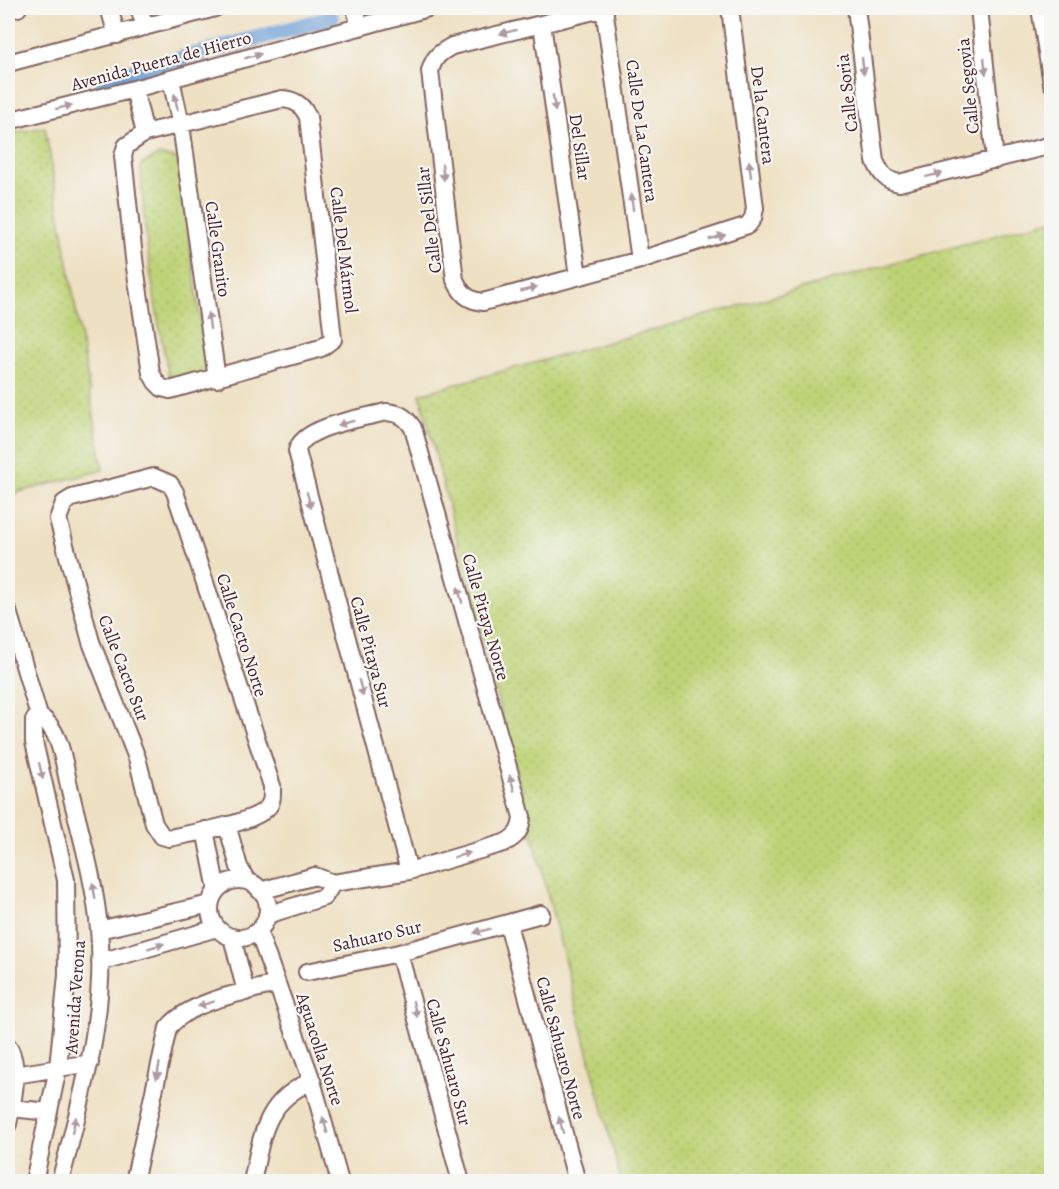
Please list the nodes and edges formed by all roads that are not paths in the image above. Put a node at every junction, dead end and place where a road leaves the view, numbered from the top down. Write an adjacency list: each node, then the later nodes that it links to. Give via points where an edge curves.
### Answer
1 (18, 8): 12 (street)
2 (109, 8): 17 (street)
3 (139, 8): 15 (street)
4 (215, 8): 15 (street, Avenida Puerta de Hierro)
5 (355, 8): 16 (street)
6 (428, 8): 16 (street, Avenida Puerta de Hierro)
7 (605, 8): 13 (street, Calle Del Sillar); 28 (street, Calle De La Cantera, one-way to 7)
8 (730, 8): 27 (street, De la Cantera, one-way to 8, via 755,208)
9 (856, 8): 26 (street, Calle Soria, one-way to 26, via 875,161 880,173 888,181 899,183)
10 (979, 8): 26 (street, Calle Segovia, one-way to 26)
11 (1040, 8): 20 (street)
12 (8, 10)
13 (584, 10): 14 (street, Calle Del Sillar)
14 (551, 17): 29 (street, Del Sillar, one-way to 29); 29 (street, Calle Del Sillar, one-way to 29, via 452,46 440,52 430,71 455,280 461,292 470,300 483,302)
15 (145, 27): 17 (street, Avenida Puerta de Hierro)
16 (360, 27): 19 (street, Avenida Puerta de Hierro, one-way to 16)
17 (117, 35): 18 (street, Avenida Puerta de Hierro)
18 (8, 63)
19 (171, 79): 21 (street, Avenida Puerta de Hierro); 23 (street, Calle Granito, one-way to 19)
20 (1052, 84)
21 (134, 89): 22 (street, Avenida Puerta de Hierro, one-way to 21); 24 (street)
22 (8, 121)
23 (181, 125): 24 (street, Calle Del Mármol); 30 (street, Calle Granito, one-way to 23); 30 (street, Calle Del Mármol, via 282,99 294,100 308,117 333,339 321,348)
24 (145, 133): 30 (street, Calle Del Mármol, via 126,146 123,156 151,373 162,388 170,390)
25 (1052, 145): 26 (street)
26 (995, 159)
27 (748, 225): 28 (street, Calle Del Sillar, one-way to 27)
28 (640, 260): 29 (street, Calle Del Sillar)
29 (578, 276)
30 (217, 378)
31 (299, 443): 37 (street, Calle Pitaya Sur, one-way to 37, via 298,458); 37 (street, Calle Pitaya Norte, one-way to 31, via 515,838 522,817 413,428 407,418 386,412 310,432)
32 (59, 511): 35 (street, Calle Cacto Norte, via 72,498 154,477 163,479 176,492 272,786 268,808); 36 (street, Calle Cacto Sur, via 60,530 91,642 137,758 154,824 162,836 170,838)
33 (8, 611): 34 (street, Avenida Verona)
34 (39, 716): 45 (street, Avenida Verona, one-way to 34, via 61,752 53,728); 55 (street, Avenida Verona, one-way to 55, via 32,728 34,742 66,880 67,975)
35 (227, 825): 36 (street); 39 (street, via 239,867)
36 (205, 830): 40 (street)
37 (409, 871): 38 (street)
38 (333, 883): 39 (street, via 315,876); 41 (street, via 324,897)
39 (254, 886): 40 (street, via 231,882); 41 (street, via 265,898)
40 (214, 897): 44 (street, via 212,921); 45 (street)
41 (267, 915): 46 (street)
42 (541, 915): 43 (street, Sahuaro Sur)
43 (508, 924): 48 (street, Sahuaro Sur, one-way to 48); 66 (street, Calle Sahuaro Norte, one-way to 43)
44 (217, 928): 47 (street); 49 (street, one-way to 44)
45 (99, 930): 49 (street, Avenida Verona)
46 (258, 931): 47 (street, via 250,936); 51 (street, Aguacolla Norte)
47 (232, 937): 52 (street)
48 (399, 953): 50 (street, Sahuaro Sur); 65 (street, Calle Sahuaro Sur, one-way to 65)
49 (100, 962): 54 (street, Avenida Verona)
50 (307, 972)
51 (277, 984): 52 (street); 57 (street, Aguacolla Norte)
52 (246, 992): 62 (street, one-way to 62, via 190,1009 176,1017 168,1028)
53 (8, 1046): 56 (street)
54 (90, 1063): 55 (street); 61 (street, Avenida Verona, one-way to 54)
55 (58, 1068): 56 (street); 58 (street, Avenida Verona)
56 (15, 1075): 59 (street)
57 (312, 1081): 63 (street, via 290,1091 271,1112); 64 (street, Aguacolla Norte, one-way to 57)
58 (49, 1112): 59 (street); 60 (street, Avenida Verona)
59 (9, 1116)
60 (34, 1182)
61 (60, 1182)
62 (134, 1182)
63 (252, 1182)
64 (340, 1182)
65 (461, 1182)
66 (577, 1182)

